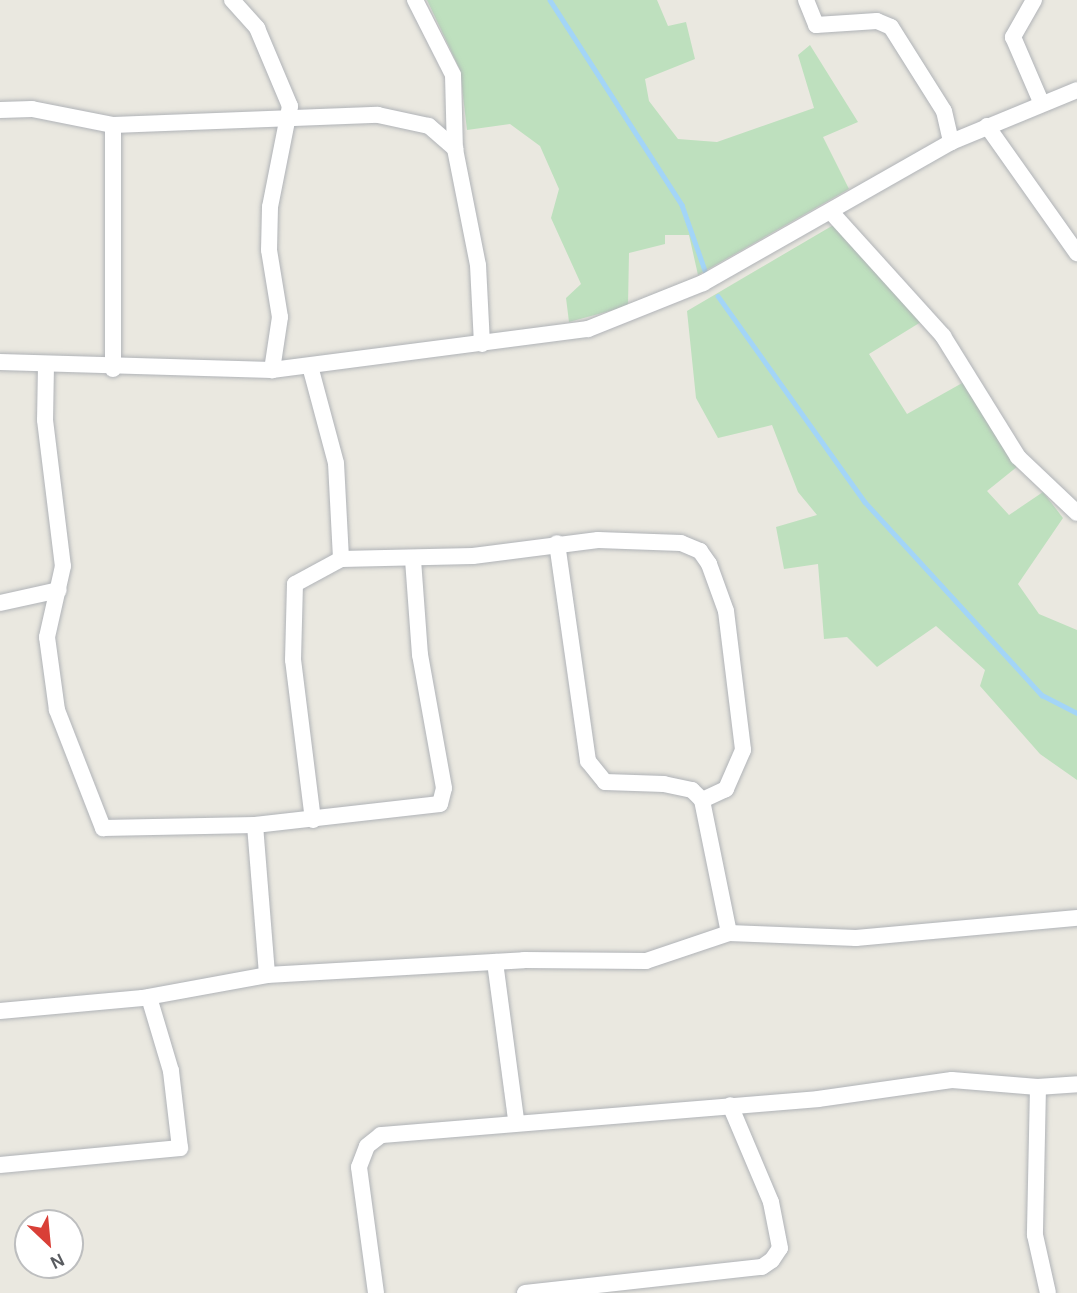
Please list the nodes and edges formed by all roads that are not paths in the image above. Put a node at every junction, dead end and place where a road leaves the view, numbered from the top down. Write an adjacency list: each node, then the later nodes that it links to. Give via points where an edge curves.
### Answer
1 (232, 0): 8 (street, via 257,28 290,106)
2 (415, 0): 12 (street, via 453,75)
3 (806, 0): 11 (street, via 816,25 877,21 891,27 944,111)
4 (1034, 0): 6 (street, via 1013,37)
5 (1077, 90): 6 (street)
6 (1041, 102): 10 (street)
7 (0, 110): 9 (street, via 32,109)
8 (289, 122): 9 (street, via 201,118); 12 (street, via 378,115 429,127); 20 (street, via 270,207 269,250 280,317)
9 (113, 125): 19 (street)
10 (987, 126): 11 (street); 14 (street)
11 (951, 142): 13 (street)
12 (455, 149): 15 (street, via 478,265)
13 (832, 213): 15 (street, via 621,320); 21 (street, via 943,336 1018,457)
14 (1077, 253)
15 (482, 344): 18 (street)
16 (0, 362): 17 (street)
17 (46, 365): 19 (street); 25 (street, via 45,420 63,566)
18 (310, 366): 20 (street); 23 (street, via 336,463)
19 (113, 369): 20 (street)
20 (272, 370)
21 (1077, 513)
22 (557, 543): 24 (street); 27 (street, via 579,717 595,776 692,790); 27 (street, via 681,544 700,551 709,564 726,611 743,750 726,789)
23 (341, 559): 24 (street); 28 (street, via 299,580 291,592)
24 (413, 559): 28 (street, via 420,655 444,788 440,804)
25 (59, 590): 26 (street); 29 (street, via 47,617 57,710 100,824 109,831)
26 (0, 603)
27 (702, 800): 31 (street)
28 (313, 820): 29 (street)
29 (255, 825): 33 (street)
30 (1077, 918): 31 (street, via 856,938)
31 (729, 933): 32 (street, via 646,961)
32 (495, 962): 33 (street); 39 (street)
33 (267, 975): 34 (street)
34 (149, 996): 35 (street); 40 (street, via 171,1071 180,1148)
35 (0, 1012)
36 (1077, 1084): 37 (street)
37 (1038, 1087): 38 (street, via 952,1080); 43 (street, via 1035,1236)
38 (730, 1105): 39 (street); 42 (street, via 771,1202 780,1248 772,1260 762,1267)
39 (516, 1120): 41 (street, via 401,1130 367,1146 359,1167)
40 (0, 1165)
41 (376, 1293)
42 (525, 1293)
43 (1048, 1293)

